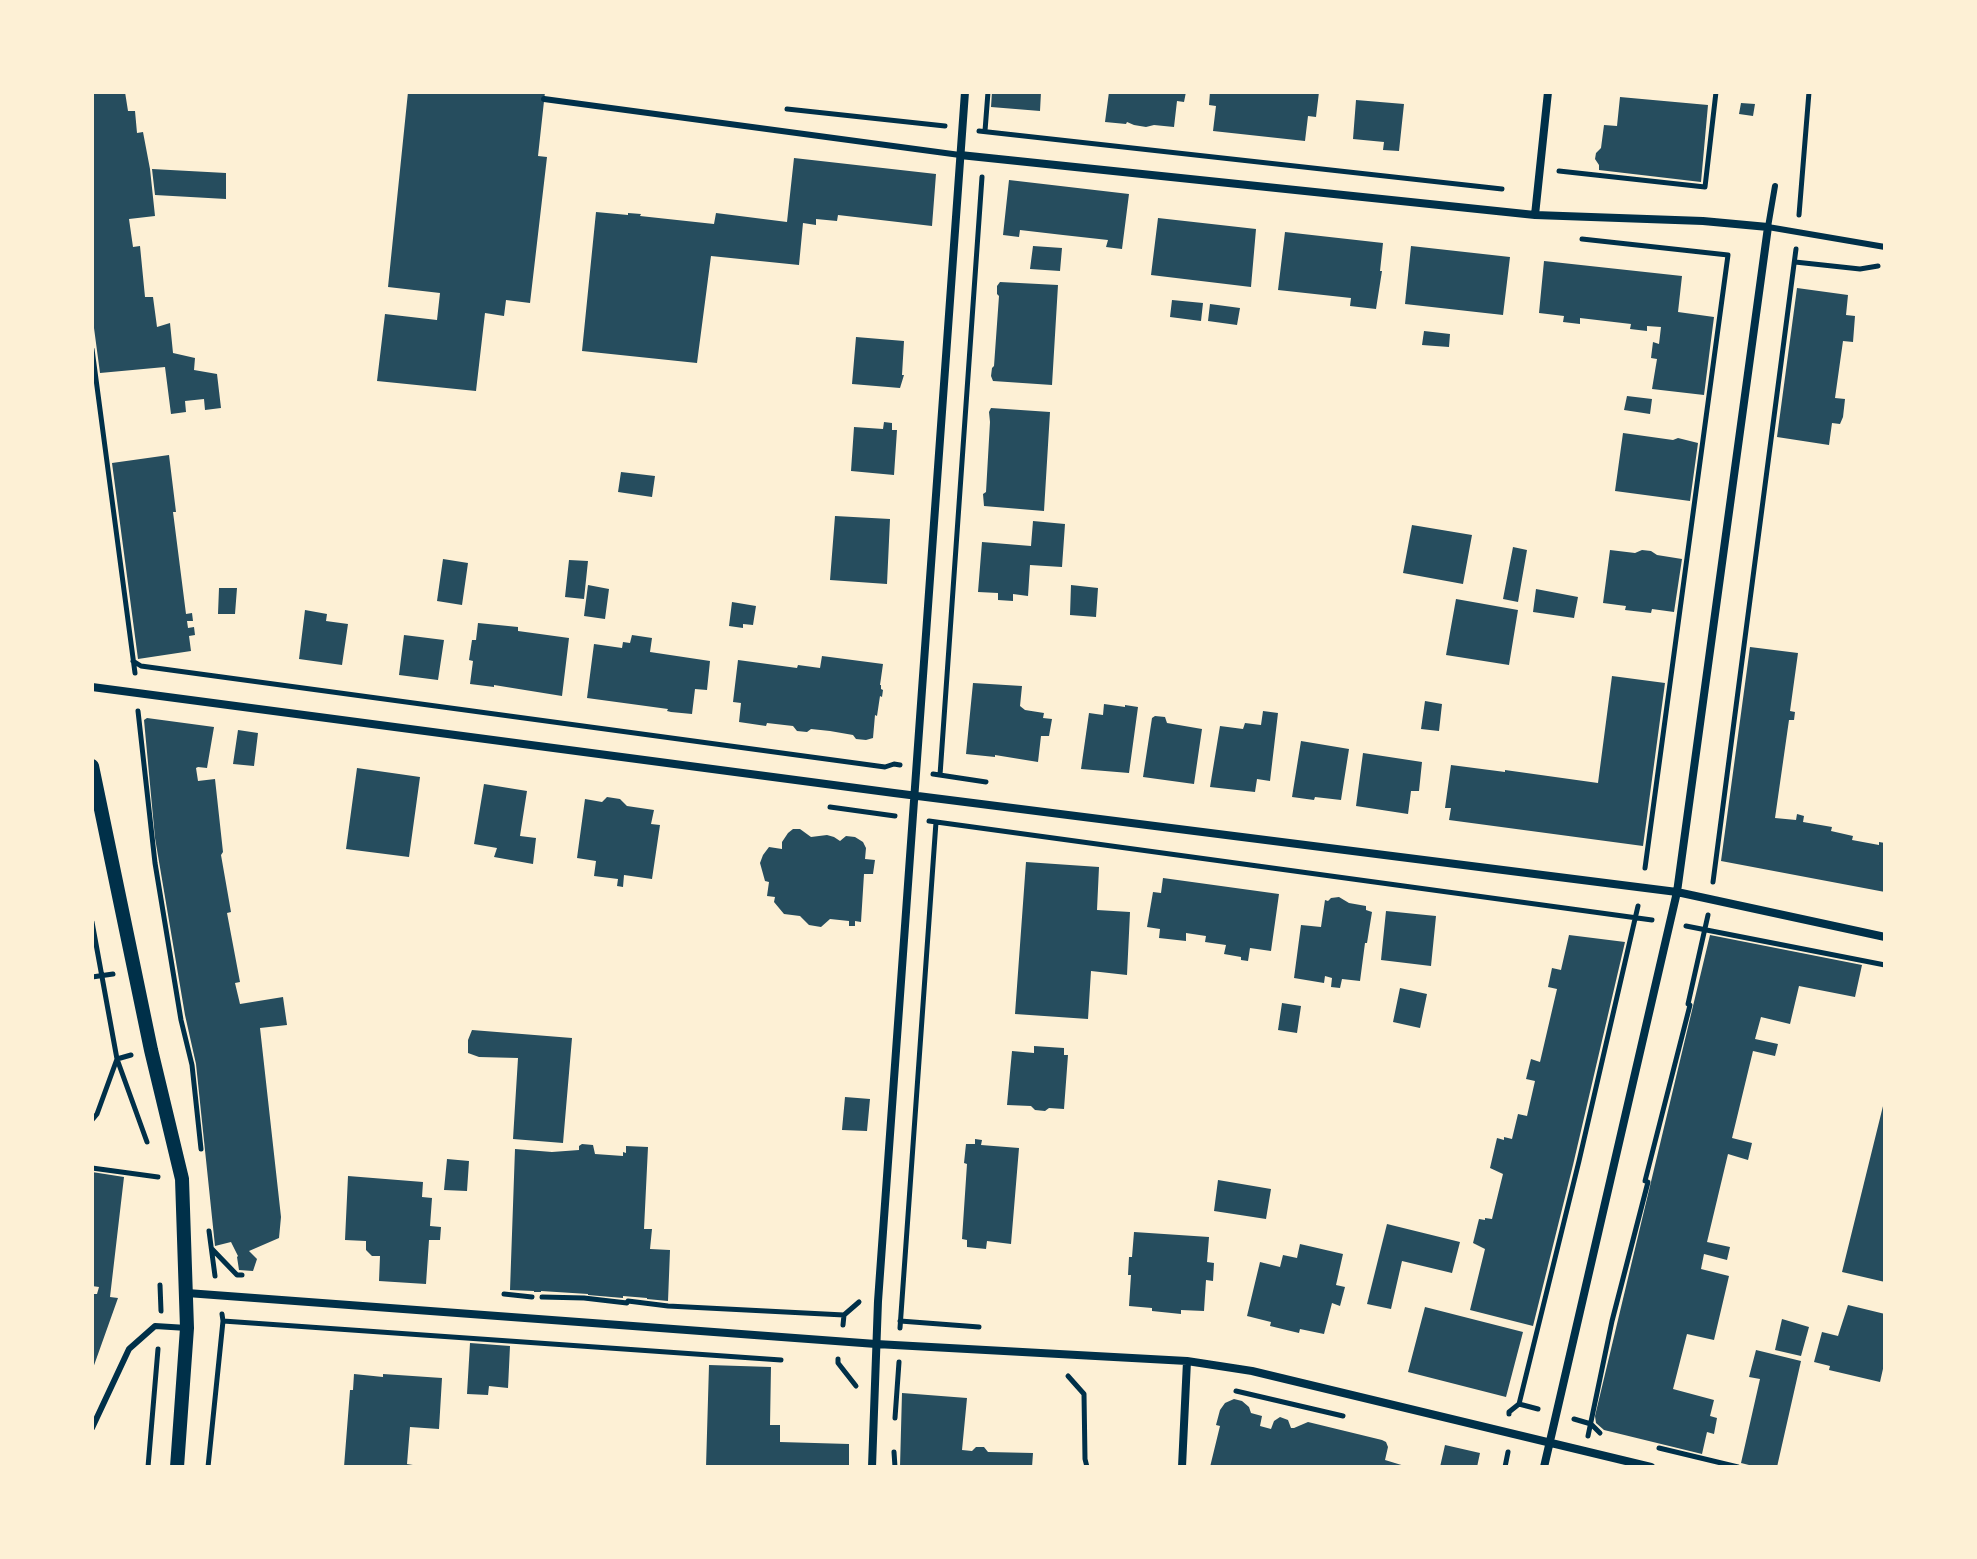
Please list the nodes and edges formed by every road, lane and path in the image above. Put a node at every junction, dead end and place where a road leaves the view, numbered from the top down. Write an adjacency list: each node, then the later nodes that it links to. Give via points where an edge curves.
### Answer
1 (573, 92): 8 (lane)
2 (965, 92): 10 (street)
3 (988, 92): 11 (path)
4 (1548, 92): 14 (street)
5 (1716, 92): 14 (path, via 1705,187 1558,171)
6 (1809, 92): 18 (path)
7 (544, 99): 8 (lane)
8 (572, 103): 12 (lane)
9 (787, 109): 10 (path)
10 (962, 128): 11 (path); 12 (street)
11 (985, 132): 13 (path); 14 (path, via 1518,191)
12 (960, 155): 13 (street); 28 (street)
13 (983, 158): 16 (street); 27 (path)
14 (1538, 180): 16 (street)
15 (1775, 186): 17 (lane)
16 (1535, 215): 17 (street)
17 (1768, 227): 18 (lane); 32 (street)
18 (1798, 232): 19 (lane); 20 (path, via 1795,262 1860,269)
19 (1885, 247)
20 (1885, 265)
21 (92, 349): 23 (path)
22 (92, 687): 23 (street)
23 (137, 693): 25 (path); 28 (street)
24 (146, 713): 25 (path)
25 (139, 717): 38 (path, via 155,863 192,1065)
26 (92, 766): 45 (street, via 182,1179)
27 (940, 775)
28 (915, 796): 30 (street); 32 (street)
29 (817, 806): 30 (path)
30 (913, 819): 31 (path); 52 (street)
31 (936, 822): 34 (path); 53 (path)
32 (1677, 892): 34 (street); 35 (street)
33 (92, 922): 37 (path, via 117,1059)
34 (1670, 923): 36 (path); 58 (street)
35 (1885, 937)
36 (1885, 965)
37 (149, 1148)
38 (201, 1152)
39 (155, 1163): 40 (path, via 160,1178)
40 (92, 1168)
41 (208, 1221): 42 (path)
42 (211, 1248): 44 (path, via 237,1275); 47 (path)
43 (160, 1273): 50 (path)
44 (252, 1275)
45 (187, 1293): 47 (street); 51 (street)
46 (494, 1293): 48 (path)
47 (218, 1295): 49 (path); 52 (street)
48 (844, 1315)
49 (223, 1321): 54 (path); 67 (path)
50 (160, 1325): 51 (lane); 59 (lane, via 129,1349); 65 (path)
51 (187, 1328): 66 (street)
52 (876, 1344): 53 (street); 68 (street)
53 (899, 1346): 55 (street); 60 (path)
54 (791, 1360)
55 (1187, 1361): 62 (street, via 1252,1371); 71 (street)
56 (1068, 1376): 70 (path, via 1084,1394)
57 (1519, 1404): 58 (path)
58 (1556, 1414): 61 (path, via 1591,1424); 62 (street)
59 (92, 1428)
60 (895, 1430)
61 (1603, 1435)
62 (1550, 1442): 72 (street); 73 (street)
63 (894, 1444): 69 (path)
64 (1659, 1448): 74 (path)
65 (148, 1467)
66 (177, 1467)
67 (208, 1467)
68 (872, 1467)
69 (895, 1467)
70 (1087, 1467)
71 (1182, 1467)
72 (1544, 1467)
73 (1651, 1467)
74 (1738, 1467)

